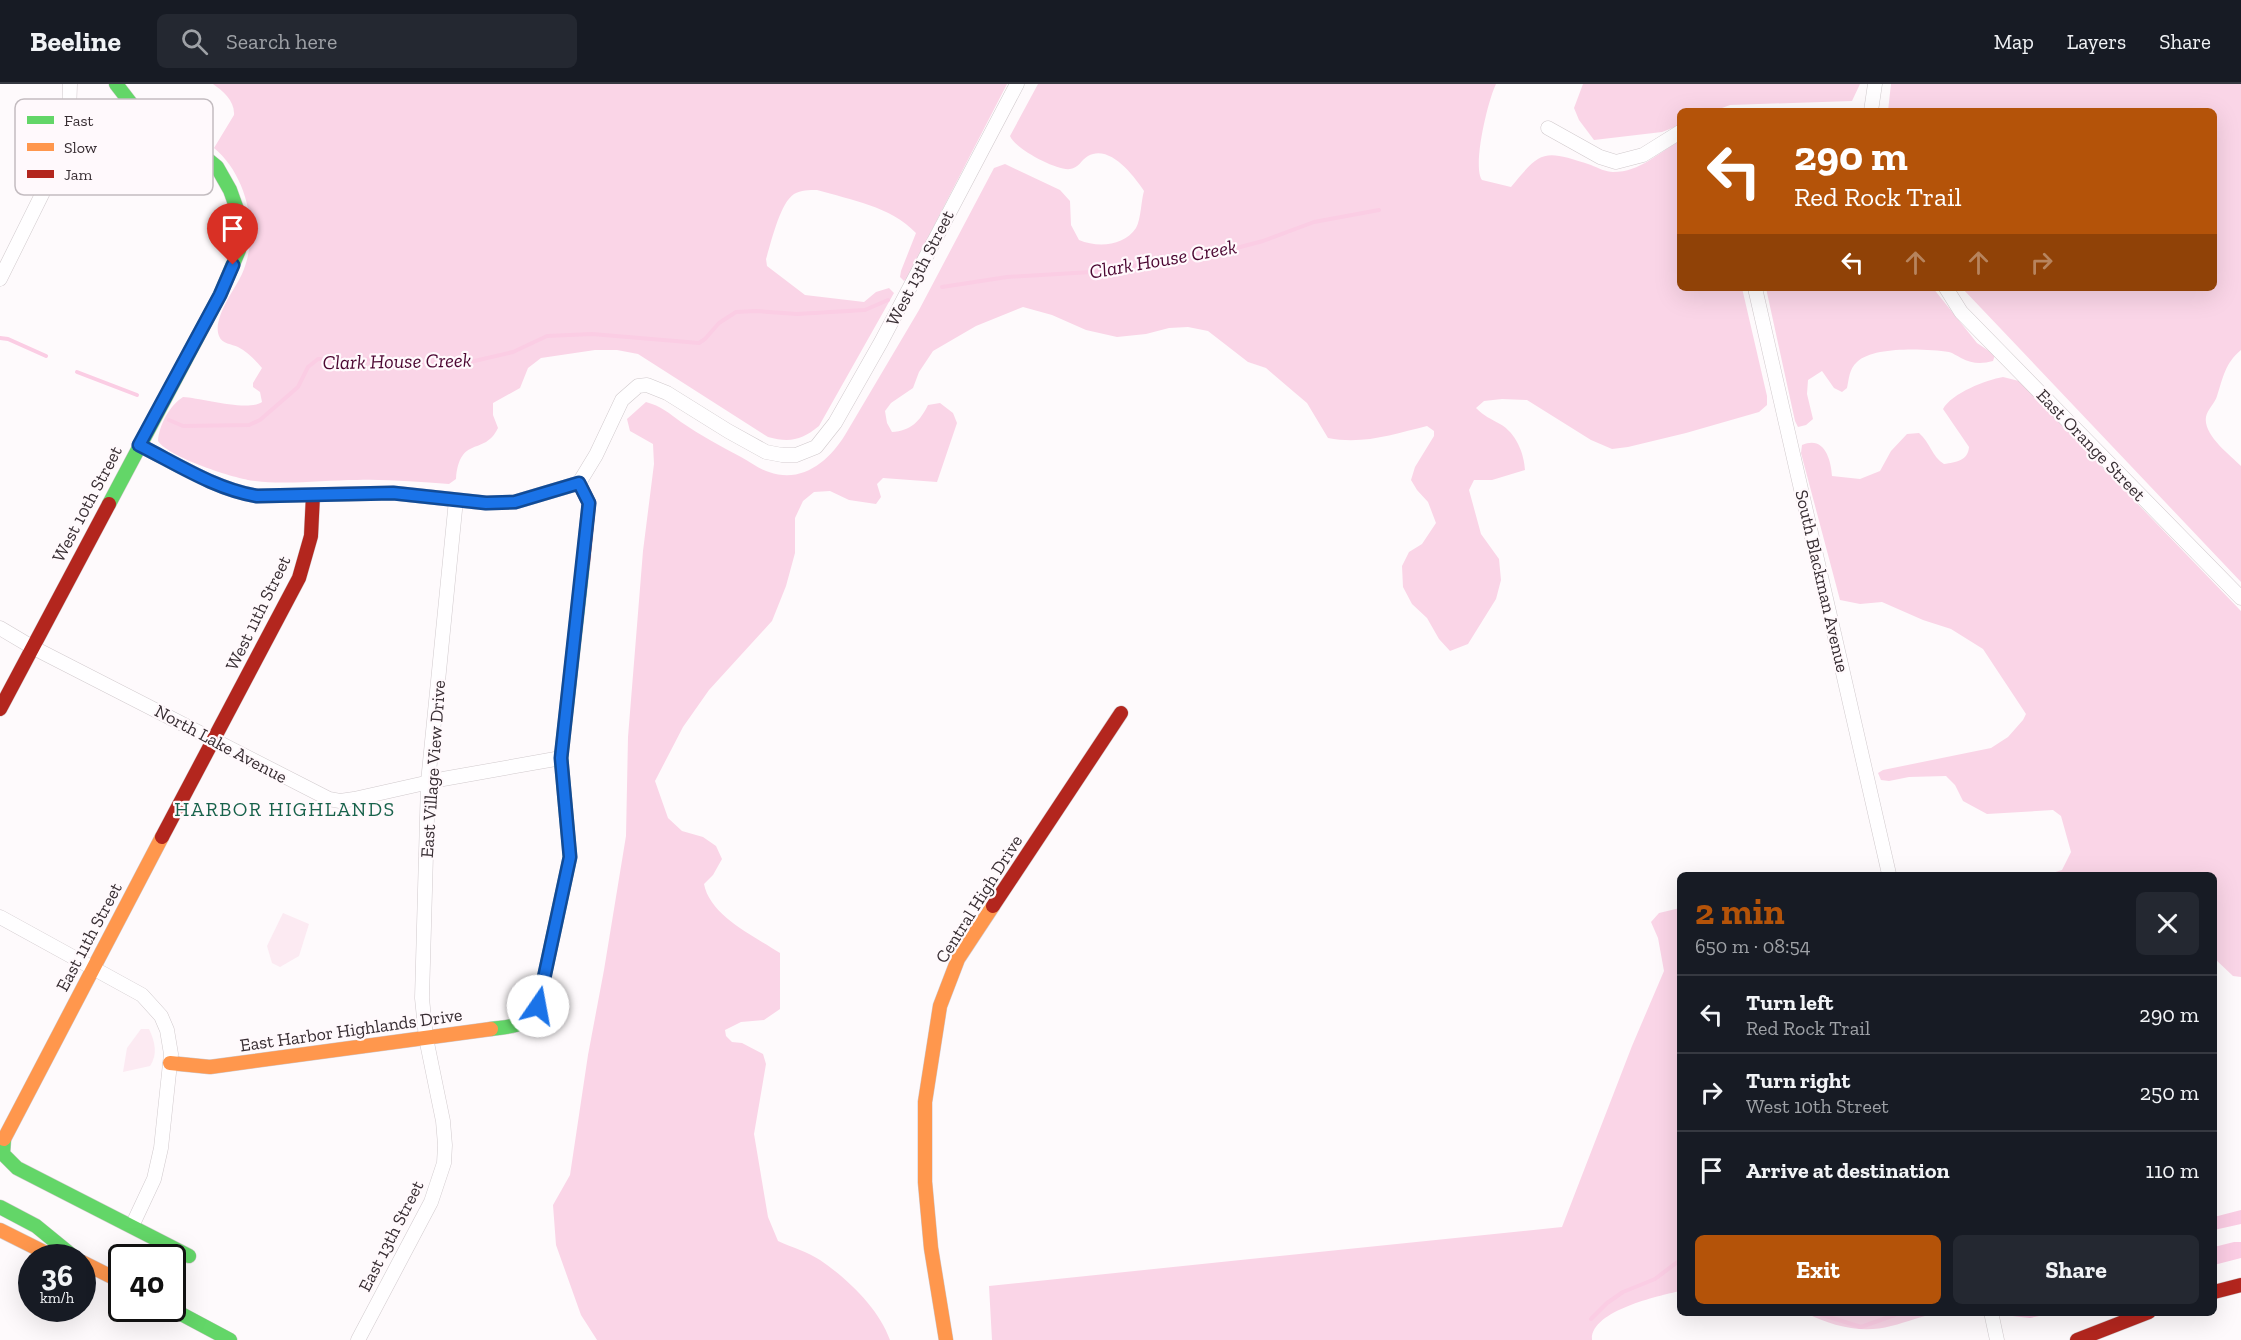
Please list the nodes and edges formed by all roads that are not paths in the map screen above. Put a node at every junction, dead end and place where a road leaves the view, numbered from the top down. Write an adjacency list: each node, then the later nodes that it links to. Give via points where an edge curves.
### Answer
1 (70, 84): 5 (street)
2 (116, 84): 6 (main road, West 10th Street)
3 (1017, 84): 16 (street, West 13th Street, via 881,342 835,423 816,447 796,454 766,452 667,393 638,386 622,400)
4 (1875, 84): 7 (street)
5 (70, 99)
6 (128, 99)
7 (1871, 108)
8 (1548, 128): 9 (street, via 1616,162 1643,156)
9 (1677, 134)
10 (213, 164): 15 (main road, West 10th Street, via 230,190 239,215 239,250 220,295)
11 (42, 195): 12 (street)
12 (0, 279)
13 (1756, 291): 27 (street, South Blackman Avenue)
14 (1948, 291): 19 (street, East Orange Street, via 1961,312)
15 (139, 445): 17 (street, via 236,492 257,496); 21 (main road, West 10th Street)
16 (579, 483): 18 (street, via 515,502); 25 (main road, via 589,503)
17 (313, 495): 18 (street, via 393,493); 24 (main road, West 11th Street, via 311,536 299,578)
18 (456, 500): 26 (street, East Village View Drive)
19 (2241, 598)
20 (0, 628): 21 (street, North Lake Avenue)
21 (32, 647): 22 (main road, West 10th Street); 24 (street, North Lake Avenue)
22 (0, 709)
23 (1120, 713): 45 (main road, Central High Drive, via 958,959 940,1006 925,1101 925,1182)
24 (213, 740): 26 (street, North Lake Avenue, via 329,799 354,799); 29 (main road, East 11th Street)
25 (561, 758): 26 (street, North Lake Avenue); 30 (main road, East Harbor Highlands Drive, via 570,857 533,1017 519,1025)
26 (428, 782): 30 (street, East Village View Drive, via 422,998)
27 (1890, 872)
28 (0, 917): 29 (street)
29 (93, 968): 31 (street, via 145,999 161,1016 167,1029); 33 (main road, East 11th Street, via 8,1130 3,1154 17,1168)
30 (426, 1038): 31 (main road, East Harbor Highlands Drive, via 210,1067); 44 (street, East 13th Street, via 444,1131 442,1170 431,1202)
31 (170, 1063): 33 (street, via 158,1163)
32 (0, 1207): 36 (main road, via 36,1226)
33 (132, 1226): 37 (main road)
34 (0, 1230): 35 (main road)
35 (28, 1244)
36 (58, 1244)
37 (189, 1256)
38 (2241, 1285): 39 (main road)
39 (2217, 1292)
40 (1991, 1316): 46 (street)
41 (2139, 1316): 47 (main road)
42 (186, 1317): 43 (main road)
43 (230, 1340)
44 (358, 1340)
45 (946, 1340)
46 (1997, 1340)
47 (2077, 1340)

